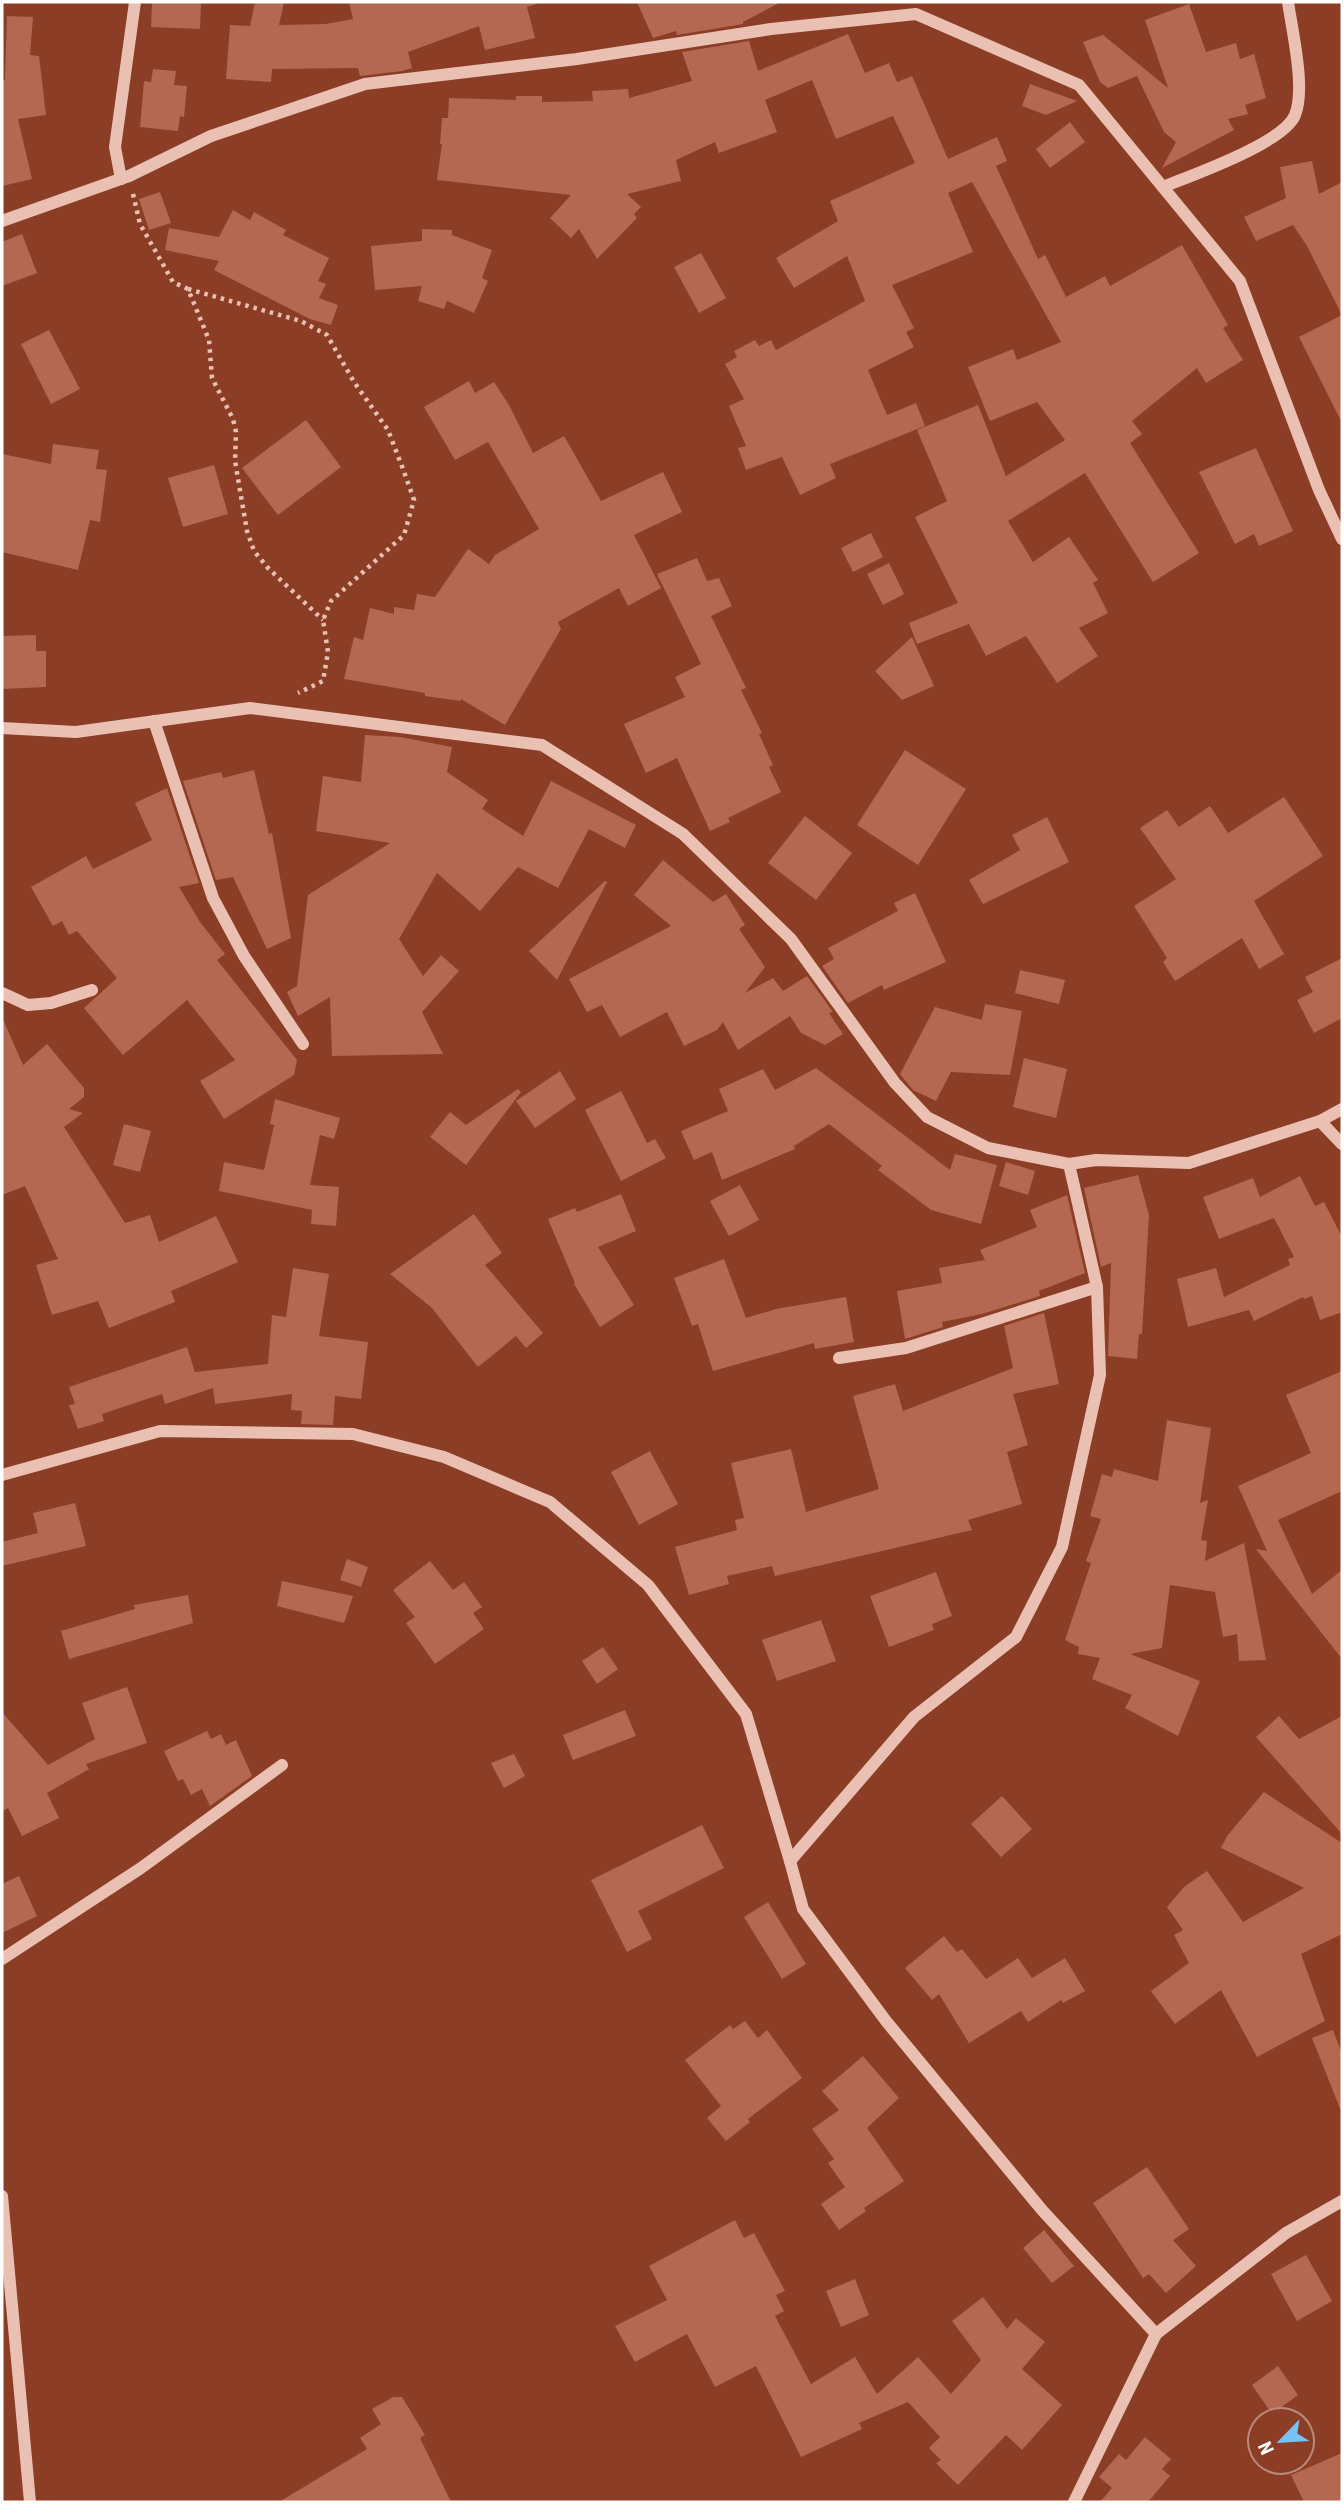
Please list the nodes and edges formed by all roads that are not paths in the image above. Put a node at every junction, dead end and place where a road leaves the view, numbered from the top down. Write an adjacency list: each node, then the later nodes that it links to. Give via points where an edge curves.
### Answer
1 (135, 2): 3 (street, via 115,147)
2 (1288, 2): 4 (street, via 1299,96 1295,116 1274,138)
3 (125, 178): 4 (street, via 211,136 365,84 916,14 1079,85); 5 (street)
4 (1163, 187): 6 (street, via 1240,281)
5 (2, 221)
6 (1342, 540)
7 (153, 721): 8 (street, via 76,732); 11 (street, via 213,898 244,956); 15 (street, via 250,708 542,745 683,834 791,939 895,1083 928,1117 988,1148)
8 (2, 728)
9 (92, 990): 10 (street, via 28,1005)
10 (2, 993)
11 (303, 1044)
12 (1342, 1109): 13 (street)
13 (1320, 1121): 14 (street); 15 (street, via 1189,1163 1096,1160)
14 (1342, 1144)
15 (1069, 1164): 16 (street)
16 (1097, 1287): 17 (street, via 906,1348); 20 (street, via 1100,1375 1062,1547 1016,1637 914,1717)
17 (839, 1357)
18 (2, 1475): 20 (street, via 160,1431 353,1434 444,1458 550,1502 648,1586 746,1714)
19 (282, 1766): 21 (street, via 141,1868)
20 (790, 1861): 24 (street, via 803,1909 886,2021 1042,2210)
21 (2, 1959)
22 (2, 2196): 25 (street)
23 (1342, 2201): 24 (street, via 1286,2233)
24 (1156, 2334): 26 (street)
25 (30, 2502)
26 (1074, 2502)

